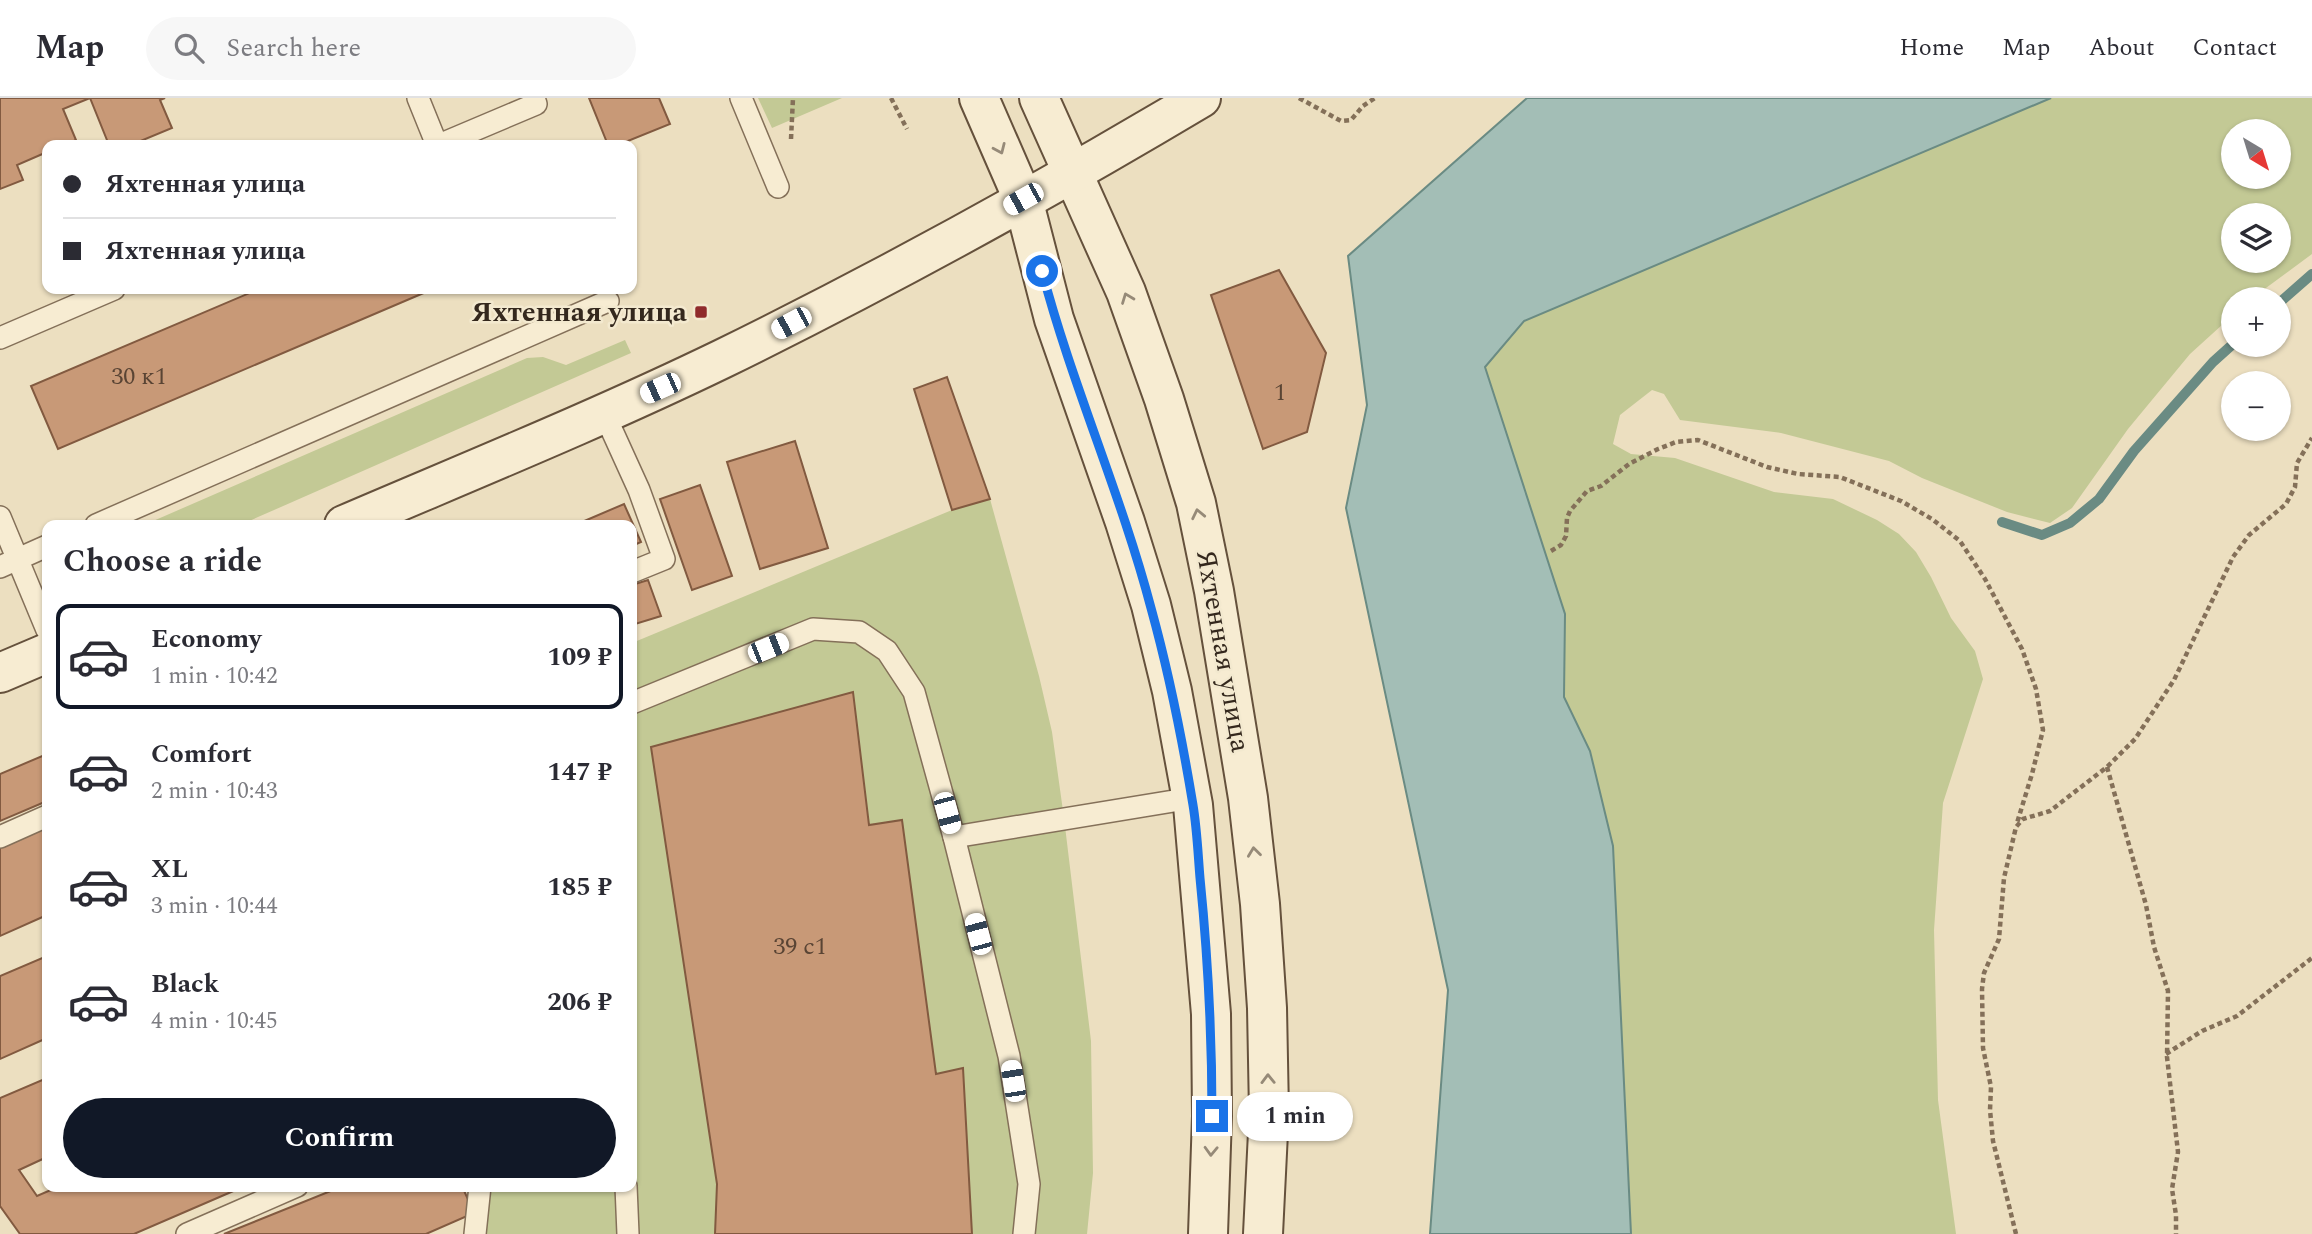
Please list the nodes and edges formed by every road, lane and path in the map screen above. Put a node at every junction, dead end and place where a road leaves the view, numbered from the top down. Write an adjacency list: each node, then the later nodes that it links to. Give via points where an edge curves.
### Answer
1 (418, 98): 11 (lane)
2 (534, 98): 12 (lane, via 536,104)
3 (741, 98): 14 (lane)
4 (891, 98): 10 (path)
5 (979, 98): 15 (main road, Яхтенная улица, one-way to 15)
6 (1039, 98): 13 (main road, Яхтенная улица)
7 (1201, 98): 13 (main road)
8 (1299, 98): 9 (path, via 1341,121 1351,120)
9 (1375, 98)
10 (907, 129)
11 (436, 140)
12 (450, 140)
13 (1072, 172): 15 (main road); 48 (main road, Яхтенная улица, one-way to 13, via 1269,1112 1260,904 1214,591 1196,503 1164,399 1126,292)
14 (778, 187)
15 (1023, 199): 19 (main road, via 723,358); 33 (main road, Яхтенная улица, via 1054,319 1151,605)
16 (102, 294): 18 (lane)
17 (608, 301): 22 (lane)
18 (0, 338)
19 (604, 413): 23 (main road); 27 (lane, via 664,559)
20 (2312, 438): 32 (path, via 2297,463 2295,486 2286,504 2249,535 2233,557 2174,680 2135,739)
21 (0, 517): 26 (lane)
22 (107, 520)
23 (356, 520)
24 (42, 548): 26 (lane)
25 (1551, 551): 35 (path, via 1561,545 1570,511 1587,491 1658,449 1698,440 1767,467 1840,477 1901,501 1932,519 1960,541 1984,579 2022,649 2036,689 2043,730)
26 (9, 563): 28 (lane)
27 (637, 570)
28 (42, 621)
29 (42, 655): 30 (main road)
30 (0, 673)
31 (637, 702): 37 (lane, via 813,629 859,632 887,651 914,692)
32 (2107, 767): 35 (path, via 2050,811 2023,819); 39 (path, via 2168,991)
33 (1192, 798): 37 (lane); 47 (main road, Яхтенная улица, one-way to 47, via 1211,1014)
34 (42, 818): 36 (lane)
35 (2016, 827): 49 (path, via 2004,878 1999,939 1982,989 1993,1141)
36 (0, 837)
37 (954, 837): 46 (lane, via 1009,1056 1028,1184)
38 (2312, 958): 39 (path, via 2237,1016)
39 (2166, 1054): 50 (path, via 2178,1152 2172,1189)
40 (283, 1192): 43 (lane)
41 (479, 1192): 44 (lane)
42 (626, 1192): 45 (lane)
43 (187, 1234)
44 (475, 1234)
45 (628, 1234)
46 (1024, 1234)
47 (1208, 1234)
48 (1263, 1234)
49 (2016, 1234)
50 (2176, 1234)

